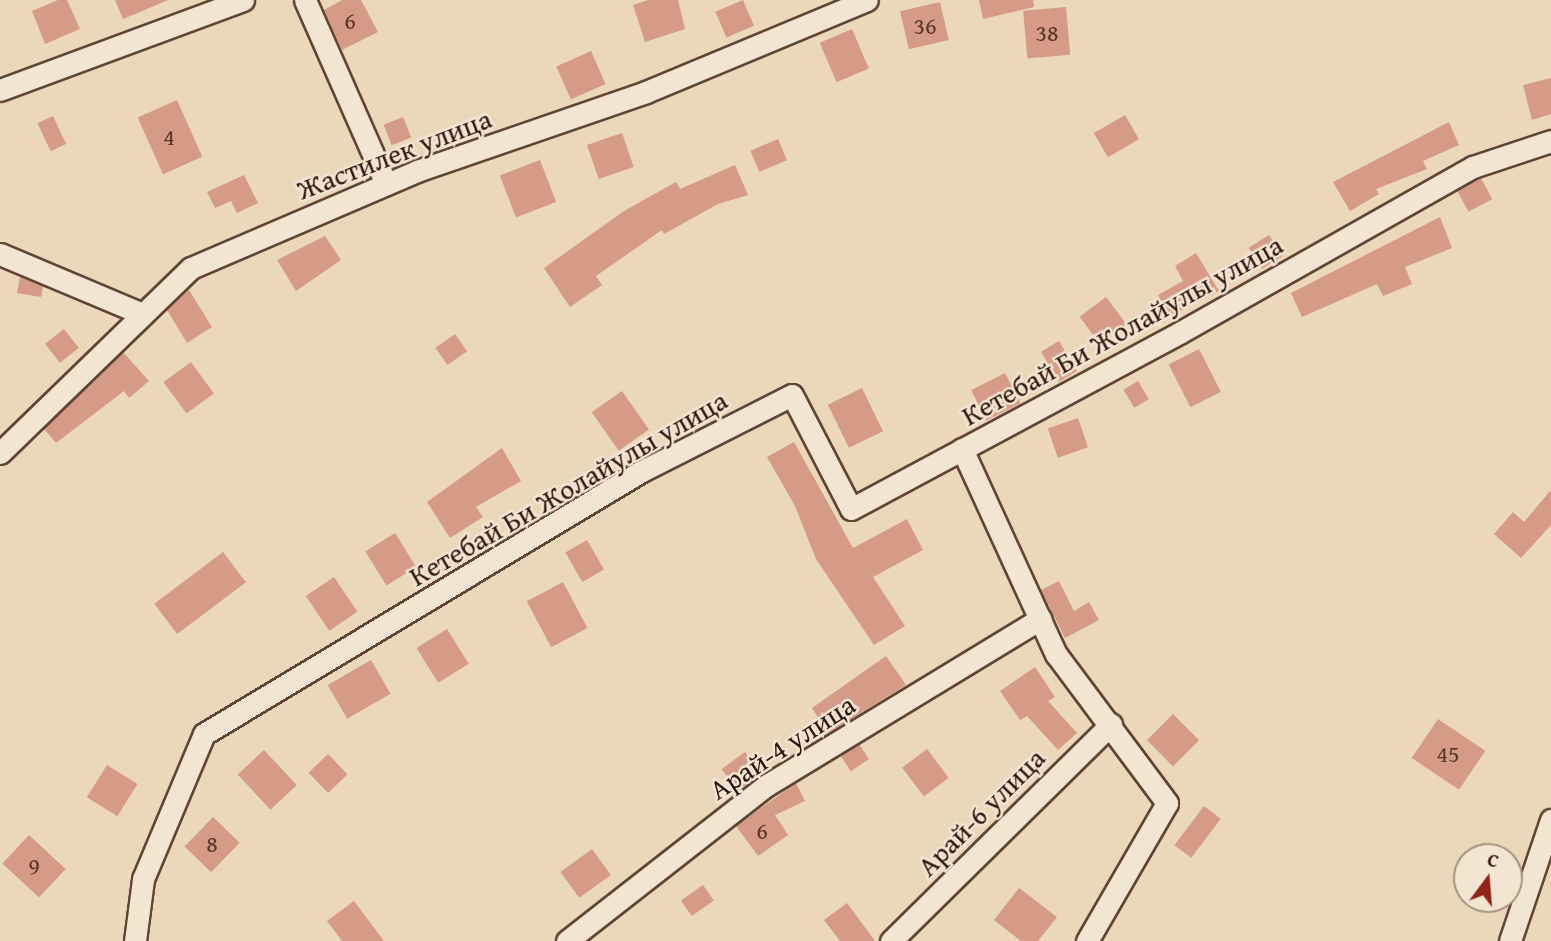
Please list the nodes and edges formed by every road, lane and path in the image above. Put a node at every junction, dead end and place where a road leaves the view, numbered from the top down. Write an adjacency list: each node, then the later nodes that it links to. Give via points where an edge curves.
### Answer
1 (243, 0): 4 (street)
2 (305, 0): 6 (street)
3 (867, 0): 6 (street, Жастилек улица, via 646,92)
4 (0, 90)
5 (1551, 141): 9 (street, Кетебай Би Жолайулы улица, via 1473,167)
6 (386, 184): 8 (street, Жастилек улица, via 191,268)
7 (0, 254): 8 (street)
8 (143, 314): 10 (street, Жастилек улица)
9 (962, 449): 11 (street); 15 (street, Кетебай Би Жолайулы улица, via 851,509 792,394 628,479 204,734 143,879)
10 (0, 453)
11 (1040, 619): 12 (street, via 1056,654); 14 (street, Арай-4 улица, via 767,785)
12 (1111, 724): 16 (street, Арай-6 улица); 17 (street, via 1167,803)
13 (1551, 820): 18 (street)
14 (567, 940)
15 (135, 941)
16 (891, 941)
17 (1087, 941)
18 (1510, 941)

